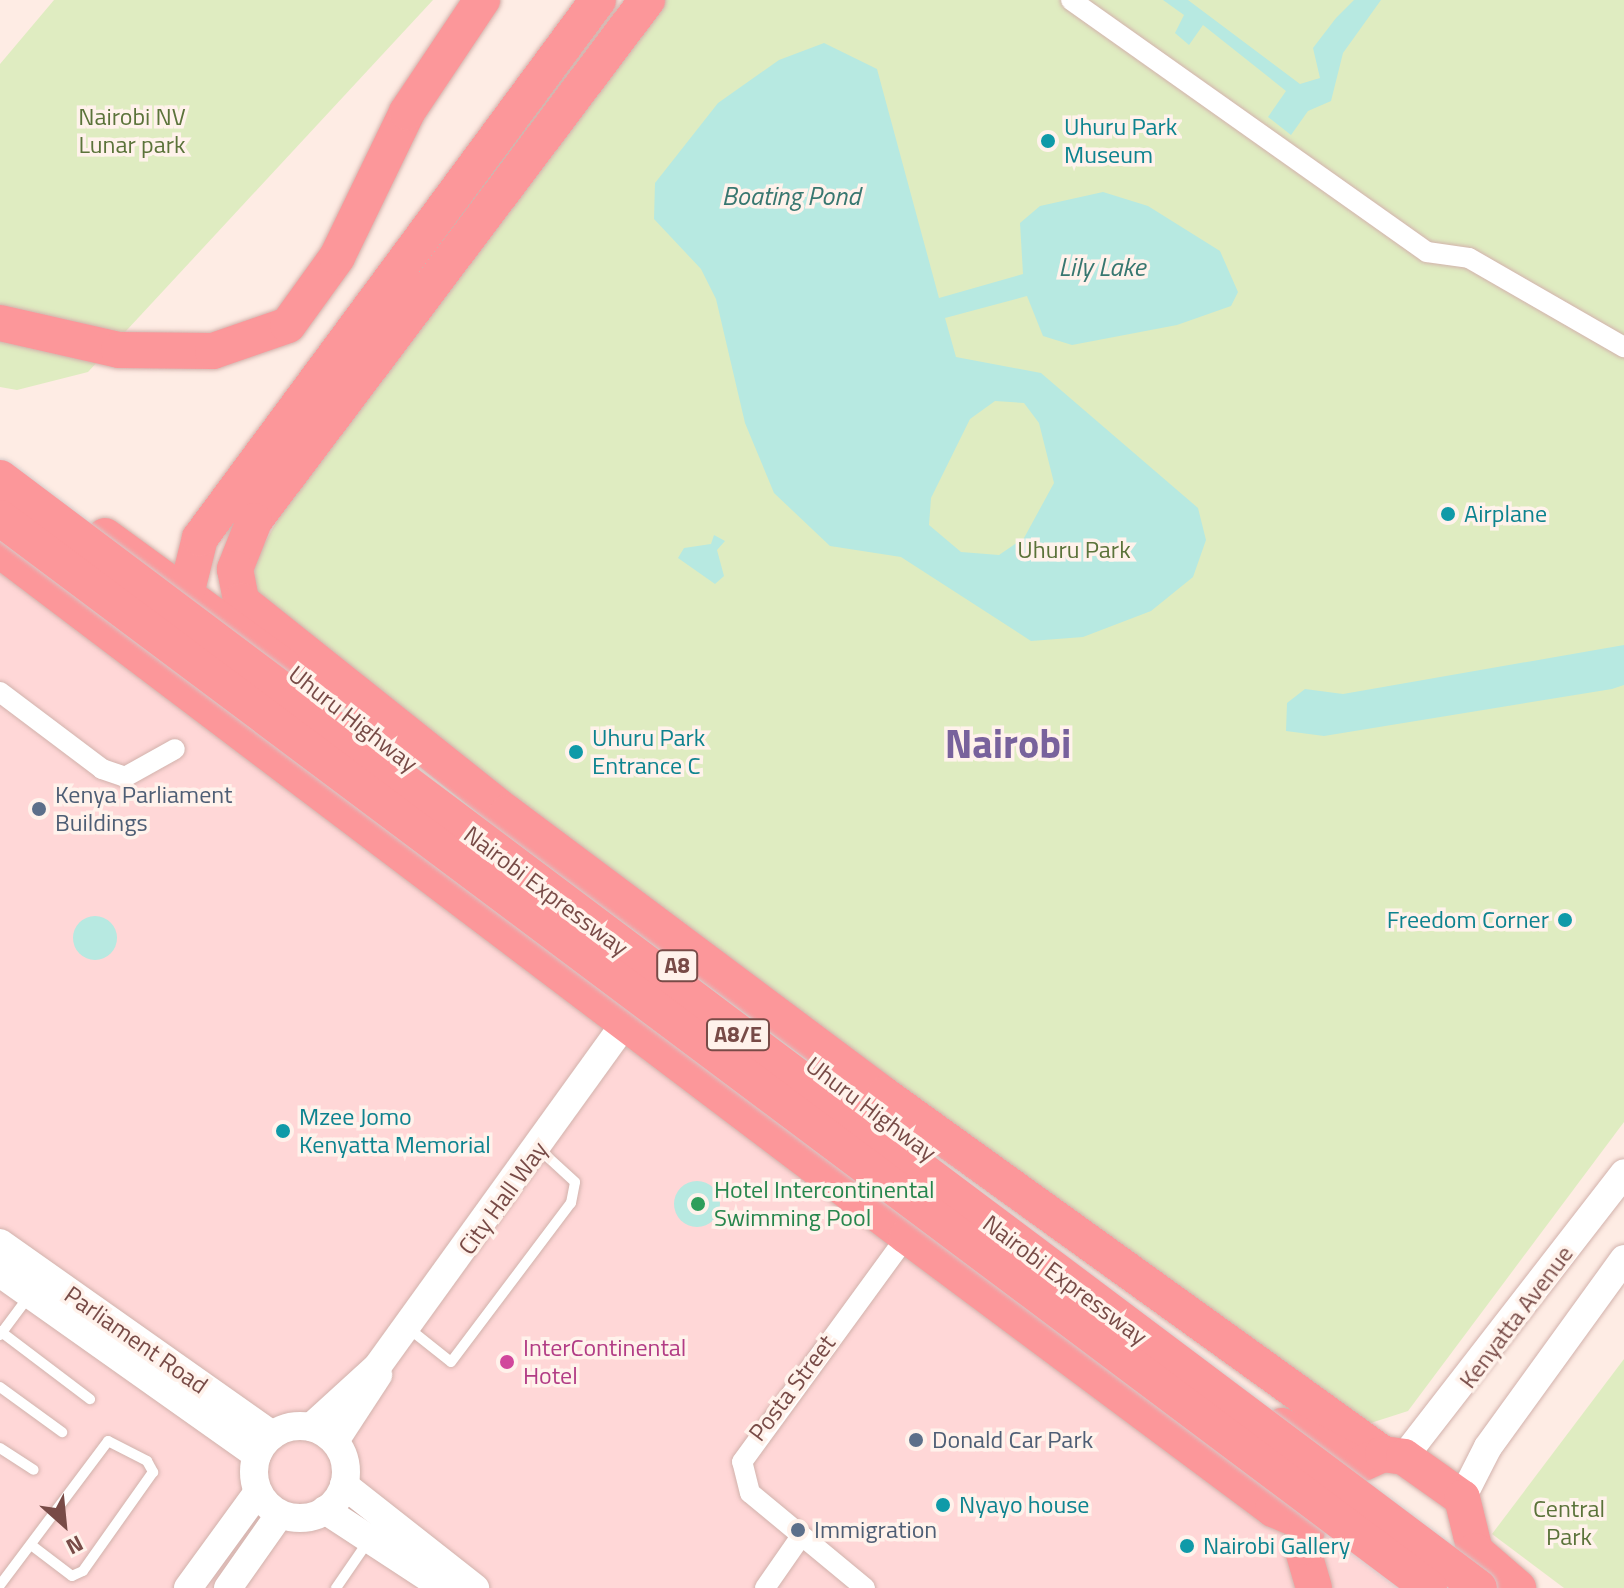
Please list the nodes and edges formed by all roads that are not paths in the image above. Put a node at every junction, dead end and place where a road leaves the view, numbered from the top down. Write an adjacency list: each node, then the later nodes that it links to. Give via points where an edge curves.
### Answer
1 (482, 0): 5 (highway, via 407,112 337,257 288,325 213,351 119,350)
2 (598, 0): 11 (highway, via 200,538)
3 (647, 0): 30 (highway, via 254,521 235,569 241,601 507,813)
4 (1071, 0): 6 (street, via 1427,252 1469,258)
5 (0, 323)
6 (1624, 347)
7 (0, 460): 11 (highway, Uhuru Highway / A8)
8 (0, 478): 53 (highway, Nairobi Expressway / A8/E, bridge)
9 (0, 518): 51 (highway, Nairobi Expressway / A8/E, bridge)
10 (0, 550): 14 (highway)
11 (186, 594): 30 (highway, Uhuru Highway / A8, via 1291,1433)
12 (0, 692): 13 (street, via 102,769 125,777)
13 (175, 749)
14 (624, 1025): 15 (street, City Hall Way); 17 (highway)
15 (539, 1149): 22 (street, City Hall Way); 22 (lane, via 575,1182 571,1203 451,1362)
16 (1624, 1173): 30 (street, Kenyatta Avenue)
17 (907, 1236): 37 (highway, via 1273,1509); 39 (street, Posta Street, via 744,1452 742,1479)
18 (0, 1243): 21 (street, Parliament Road)
19 (1624, 1259): 34 (street, via 1488,1447)
20 (0, 1273): 21 (street, Parliament Road)
21 (36, 1285): 23 (lane); 28 (street, Parliament Road)
22 (407, 1327): 27 (street, City Hall Way, via 377,1367 377,1378)
23 (1, 1333): 25 (lane)
24 (0, 1387): 26 (lane)
25 (90, 1399)
26 (62, 1432)
27 (323, 1434): 28 (street); 32 (street, via 345,1465)
28 (264, 1445): 33 (street)
29 (0, 1448): 31 (lane)
30 (1382, 1459): 34 (highway, A8); 37 (highway, via 1335,1479)
31 (34, 1470)
32 (344, 1485): 35 (street); 47 (street)
33 (258, 1492): 36 (street); 43 (street)
34 (1462, 1498): 41 (highway)
35 (325, 1510): 36 (street); 38 (street)
36 (280, 1514): 44 (street)
37 (1306, 1523): 50 (highway, via 1302,1547)
38 (370, 1538): 45 (lane); 46 (street)
39 (799, 1539): 48 (street); 49 (street, Posta Street)
40 (34, 1547): 40 (lane, via 108,1441 147,1461 153,1472 83,1571 72,1576); 42 (lane)
41 (1475, 1551): 52 (highway); 54 (highway)
42 (0, 1585)
43 (188, 1588)
44 (228, 1588)
45 (336, 1588)
46 (444, 1588)
47 (475, 1588)
48 (765, 1588)
49 (865, 1588)
50 (1314, 1588)
51 (1429, 1588)
52 (1463, 1588)
53 (1479, 1588)
54 (1518, 1588)

